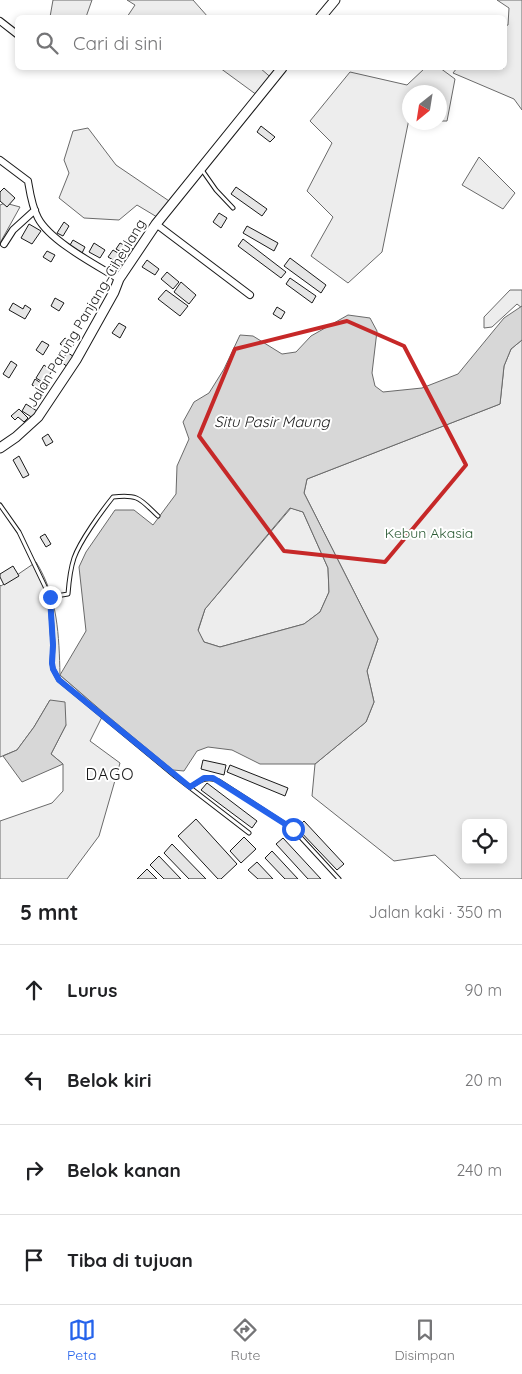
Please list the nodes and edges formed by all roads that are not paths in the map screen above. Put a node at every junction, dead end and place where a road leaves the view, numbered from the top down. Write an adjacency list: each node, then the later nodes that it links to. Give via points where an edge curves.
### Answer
1 (335, 0): 2 (street)
2 (322, 15)
3 (0, 21): 4 (street)
4 (15, 33)
5 (280, 70): 7 (street, Jalan Parung Panjang–Ciheulang)
6 (1, 162): 9 (street, via 28,181)
7 (201, 168): 8 (lane); 10 (street, Jalan Parung Panjang–Ciheulang)
8 (234, 208)
9 (35, 210): 11 (street, via 12,230); 12 (street, via 44,227 60,241)
10 (156, 224): 12 (street, Jalan Parung Panjang–Ciheulang); 13 (street)
11 (4, 244)
12 (119, 279): 14 (street, Jalan Parung Panjang–Ciheulang, via 56,393 38,417)
13 (250, 295)
14 (0, 448)
15 (0, 504): 17 (lane, via 19,532)
16 (158, 516): 17 (lane, via 137,497 113,497 75,556 68,594)
17 (50, 597): 18 (lane, via 52,663 59,680)
18 (190, 787): 19 (lane); 20 (lane, via 204,778 219,781 293,829)
19 (249, 832)
20 (339, 879)

